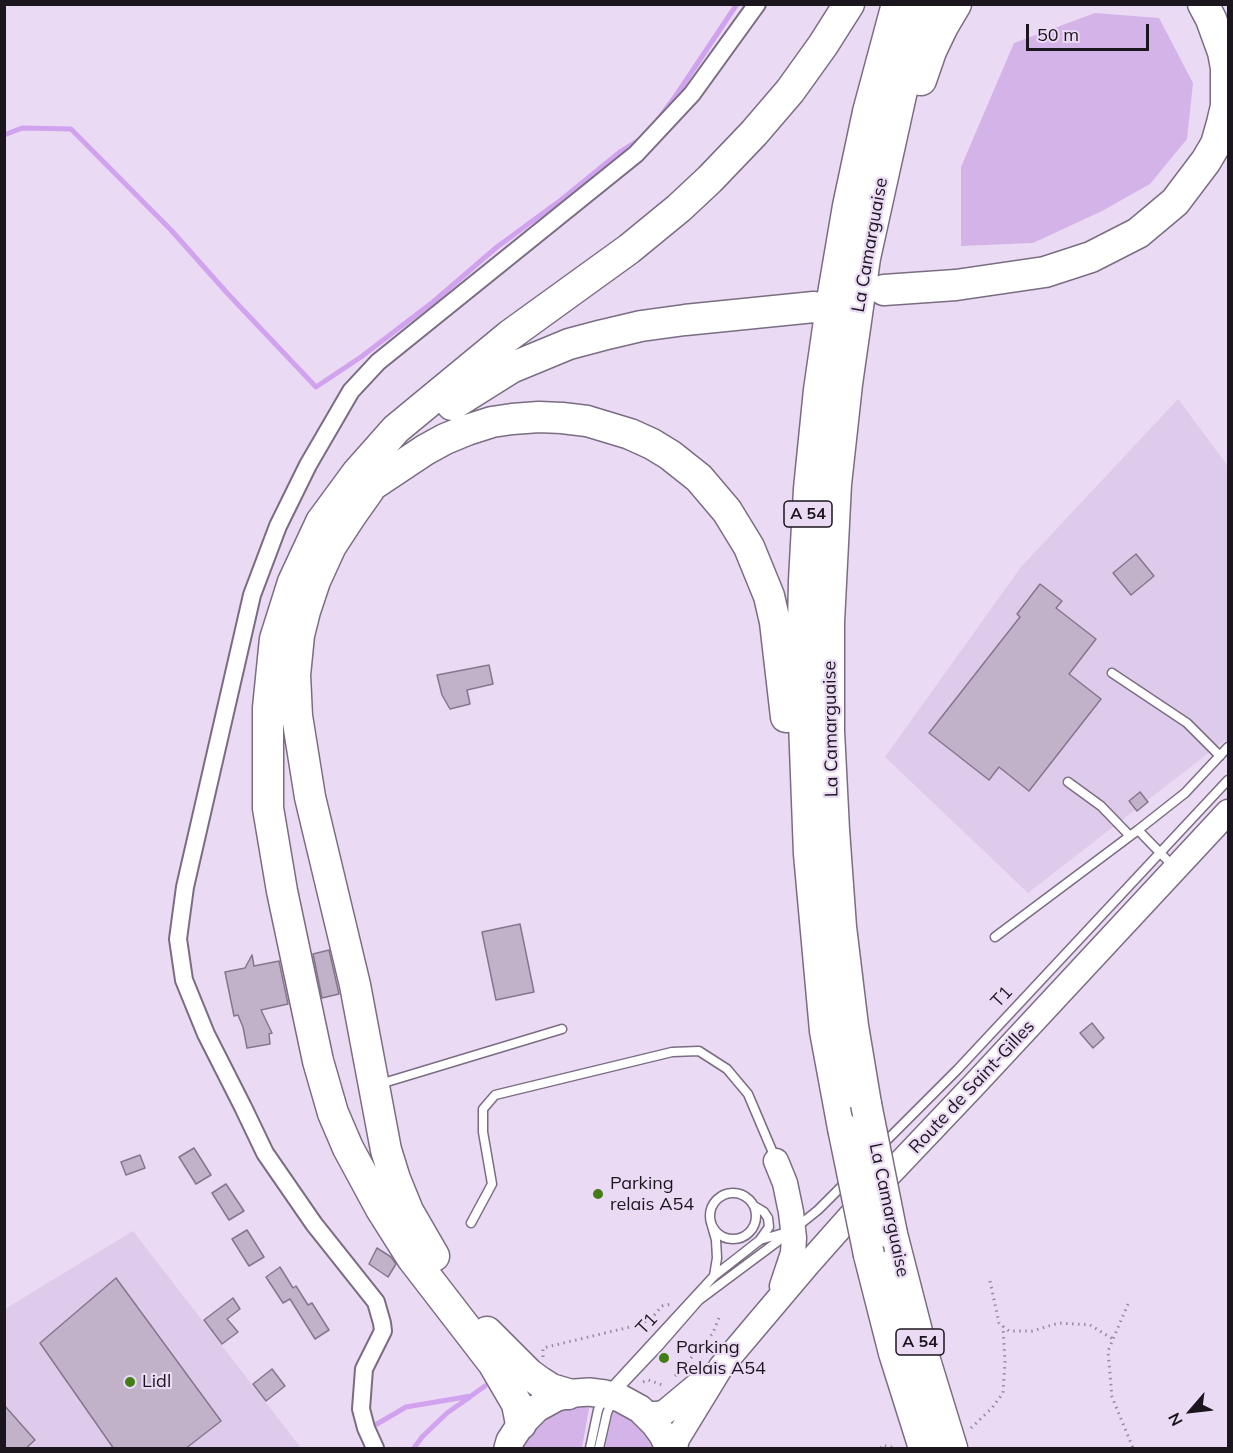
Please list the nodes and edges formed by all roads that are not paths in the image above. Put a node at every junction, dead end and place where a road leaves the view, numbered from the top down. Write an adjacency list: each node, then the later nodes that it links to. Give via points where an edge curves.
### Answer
1 (757, 4): 40 (street, via 692,94 636,154 378,362 351,391 278,526 252,595 185,887 178,939 184,980 265,1153 314,1224 376,1302 383,1331 364,1369 361,1409)
2 (849, 4): 9 (highway, via 790,91 710,179 629,249 510,335)
3 (897, 4): 21 (highway, La Camarguaise / A 54, via 848,206 821,379 809,489 802,669 809,854)
4 (924, 4): 8 (highway, La Camarguaise / A 54)
5 (956, 4): 8 (highway, via 931,51 884,231)
6 (1203, 4): 7 (highway, via 1223,52 1226,106 1216,144 1175,202 1138,233 1091,257 1045,272 883,296 955,297 1016,290 1109,264 1167,228 1201,192)
7 (1228, 150)
8 (865, 258): 38 (highway, La Camarguaise / A 54, bridge, via 836,484 830,621 830,731 841,927 853,1026 892,1234 921,1347)
9 (442, 392): 10 (highway, via 540,341 605,320 686,308 815,302 641,326 539,355 486,382 439,414 414,435); 39 (highway, via 396,429 357,473 321,522 292,582 275,639 268,708 268,808 318,1061 337,1122 381,1209 412,1257 493,1363 517,1404)
10 (374, 484): 21 (highway, via 425,450 467,429 538,417 595,423 630,434 670,456 715,495 749,547 776,622 801,889); 22 (highway, via 332,546 315,581 299,635 295,675 297,716 310,797 355,985)
11 (1112, 673): 13 (lane, via 1187,723)
12 (1228, 747): 13 (lane)
13 (1220, 756): 17 (lane, via 1185,793)
14 (1228, 780): 18 (lane, T1 / T1)
15 (1068, 783): 17 (lane)
16 (1228, 812): 18 (main road, Route de Saint-Gilles)
17 (1134, 833): 18 (lane); 19 (lane)
18 (1167, 861): 23 (lane, T1 / T1); 32 (main road, Route de Saint-Gilles, via 975,1084)
19 (995, 937)
20 (562, 1029): 22 (lane)
21 (825, 1031): 45 (highway, La Camarguaise / A 54, bridge, via 869,1255)
22 (374, 1085): 35 (highway, via 395,1179 408,1211 442,1270 480,1325 529,1374 551,1389)
23 (868, 1160)
24 (776, 1161): 27 (lane, via 748,1094 728,1069 699,1051 672,1052 495,1095 483,1109 492,1184); 29 (main road, via 785,1184)
25 (860, 1168): 29 (lane, T1 / T1)
26 (754, 1206): 28 (lane, via 743,1195 721,1196 712,1208); 28 (lane, via 756,1220 742,1237 720,1235); 30 (lane, via 768,1218 769,1227)
27 (471, 1223)
28 (711, 1223): 31 (lane, via 716,1240)
29 (793, 1230): 30 (lane, T1 / T1); 32 (main road, via 793,1253); 33 (lane, T1 / T1)
30 (760, 1240): 31 (lane, T1 / T1); 33 (lane)
31 (714, 1276): 36 (lane, T1 / T1)
32 (779, 1298): 34 (main road, Route de Saint-Gilles)
33 (699, 1300): 36 (lane, T1 / T1)
34 (721, 1367): 37 (main road, Route de Saint-Gilles, via 665,1412); 44 (main road, Route de Saint-Gilles, via 677,1439)
35 (568, 1394): 36 (main road); 39 (main road, via 537,1408)
36 (610, 1395): 37 (main road); 41 (lane, T1 / T1, via 598,1410); 42 (lane, T1 / T1)
37 (646, 1414): 43 (main road)
38 (961, 1438)
39 (510, 1441)
40 (375, 1449)
41 (590, 1449)
42 (599, 1449)
43 (669, 1449)
44 (675, 1449)
45 (924, 1449)

